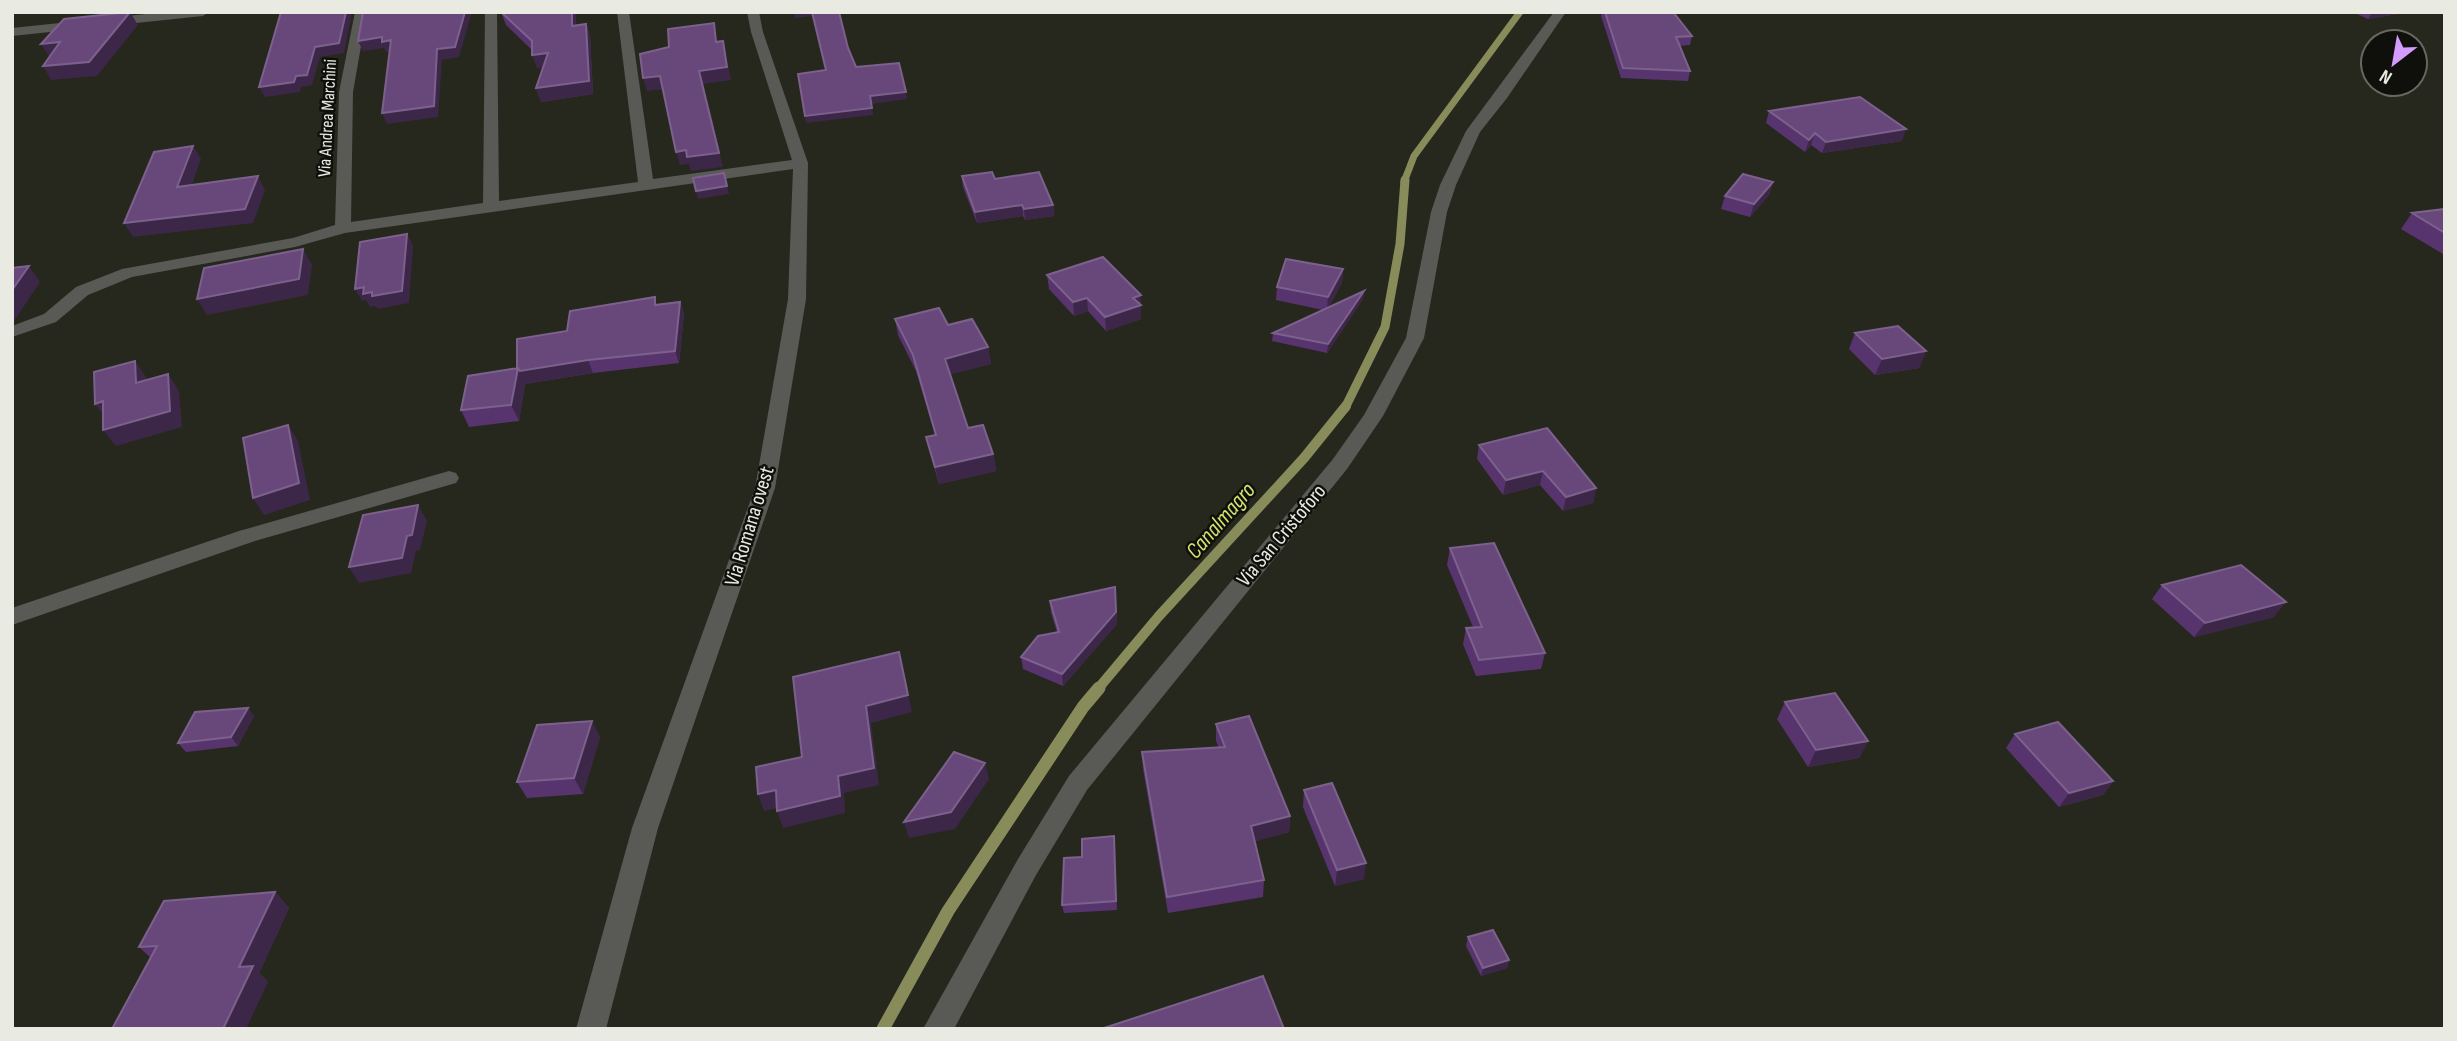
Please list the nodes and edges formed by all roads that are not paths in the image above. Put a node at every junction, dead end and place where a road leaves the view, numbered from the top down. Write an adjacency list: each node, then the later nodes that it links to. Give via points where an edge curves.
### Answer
1 (204, 12): 7 (street)
2 (361, 12): 11 (street, Via Andrea Marchini, via 351,47 345,111)
3 (491, 12): 10 (street)
4 (623, 12): 9 (street)
5 (753, 12): 8 (street, Via Romana ovest)
6 (1560, 12): 16 (street, Via San Cristoforo, via 1473,131 1448,185 1415,338 1373,416 1340,464 1078,783)
7 (12, 32)
8 (801, 163): 9 (street); 15 (street, Via Romana ovest, via 797,299 765,488 645,828)
9 (646, 185): 10 (street)
10 (491, 207): 11 (street)
11 (343, 228): 12 (street, via 295,242 128,273 82,291 50,318)
12 (12, 332)
13 (449, 478): 14 (street, via 247,536)
14 (12, 617)
15 (591, 1029)
16 (938, 1029)

